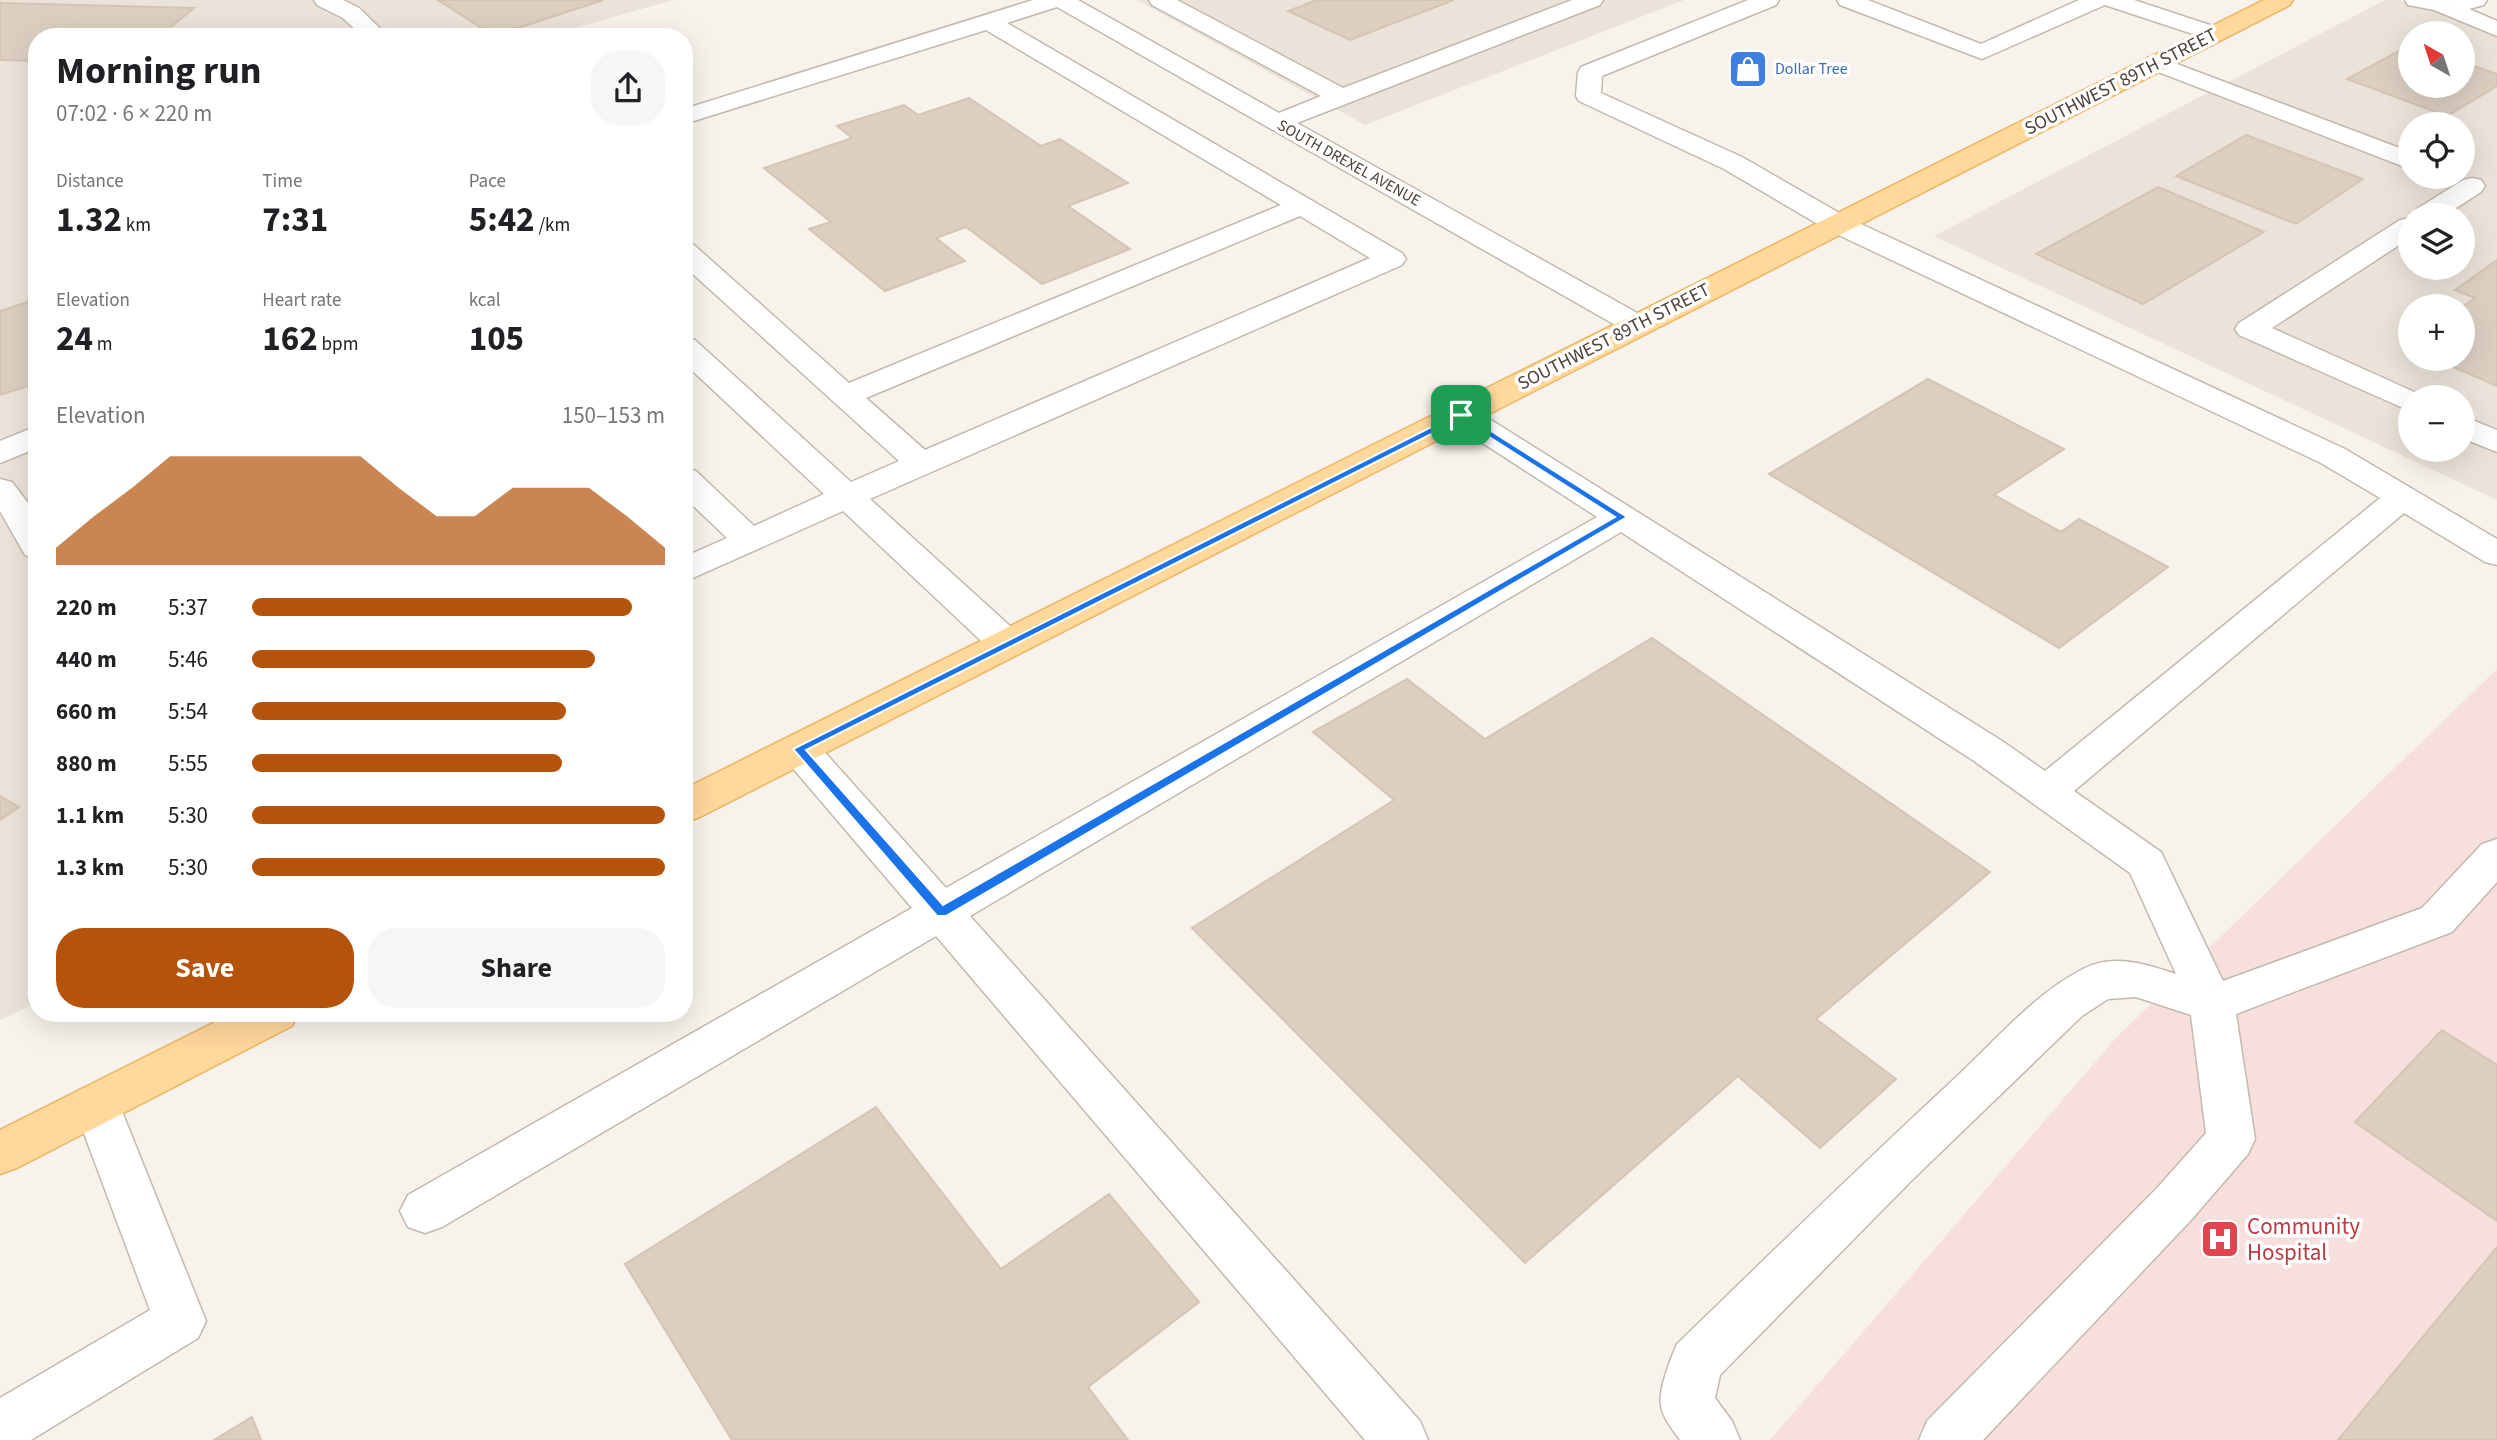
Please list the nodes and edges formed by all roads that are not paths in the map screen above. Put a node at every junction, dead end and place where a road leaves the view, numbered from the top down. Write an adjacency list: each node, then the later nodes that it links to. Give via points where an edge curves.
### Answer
1 (325, 0): 14 (street, via 351,13)
2 (1058, 0): 13 (street); 20 (street, SOUTH DREXEL AVENUE)
3 (1160, 0): 18 (street)
4 (1591, 0): 18 (street)
5 (1768, 0): 25 (street, via 1590,72 1588,96 1733,163)
6 (1849, 0): 7 (street, via 1982,51)
7 (2098, 0)
8 (2112, 0): 16 (street)
9 (2282, 0): 16 (main road, SOUTHWEST 89TH STREET)
10 (2416, 0): 12 (street)
11 (2476, 0): 12 (street)
12 (2442, 6): 15 (street)
13 (988, 22): 19 (street); 24 (street)
14 (367, 28)
15 (2497, 29)
16 (2214, 34): 17 (main road, SOUTHWEST 89TH STREET)
17 (2156, 63): 21 (street); 25 (main road, SOUTHWEST 89TH STREET)
18 (1341, 97): 20 (street)
19 (693, 114)
20 (1277, 122): 28 (street, SOUTH DREXEL AVENUE)
21 (2398, 156)
22 (2467, 189): 23 (street)
23 (2445, 203)
24 (1301, 206): 30 (street); 37 (street, via 1392,260)
25 (1838, 224): 28 (main road, SOUTHWEST 89TH STREET); 41 (street, via 2333,456)
26 (2398, 234): 31 (street, via 2250,329)
27 (693, 259): 30 (street)
28 (1637, 325): 32 (main road, SOUTHWEST 89TH STREET)
29 (693, 364): 40 (street)
30 (845, 396): 37 (street)
31 (2398, 397)
32 (1461, 415): 42 (street); 47 (main road, SOUTHWEST 89TH STREET)
33 (2475, 432): 35 (street)
34 (28, 440): 36 (street)
35 (2497, 442)
36 (0, 453)
37 (921, 464): 40 (street)
38 (693, 487): 44 (street)
39 (0, 489): 43 (street)
40 (847, 496): 44 (street); 47 (street)
41 (2402, 497): 45 (street); 49 (street)
42 (1622, 517): 49 (street); 52 (street)
43 (28, 530)
44 (750, 541): 46 (street)
45 (2497, 554)
46 (693, 567)
47 (1007, 643): 48 (main road, SOUTHWEST 89TH STREET)
48 (799, 749): 50 (main road, SOUTHWEST 89TH STREET); 52 (street)
49 (2047, 792): 53 (street, via 2146,863)
50 (693, 802)
51 (2497, 855): 53 (street, via 2437,920)
52 (941, 912): 57 (street); 59 (street)
53 (2211, 1004): 60 (street, via 2136,979 2101,981 2066,1003 1696,1362 1687,1404); 61 (street, via 2231,1139)
54 (258, 1022): 55 (main road)
55 (96, 1104): 56 (main road); 58 (street, via 180,1321)
56 (0, 1153)
57 (425, 1211)
58 (0, 1428)
59 (1401, 1440)
60 (1713, 1440)
61 (1945, 1440)

